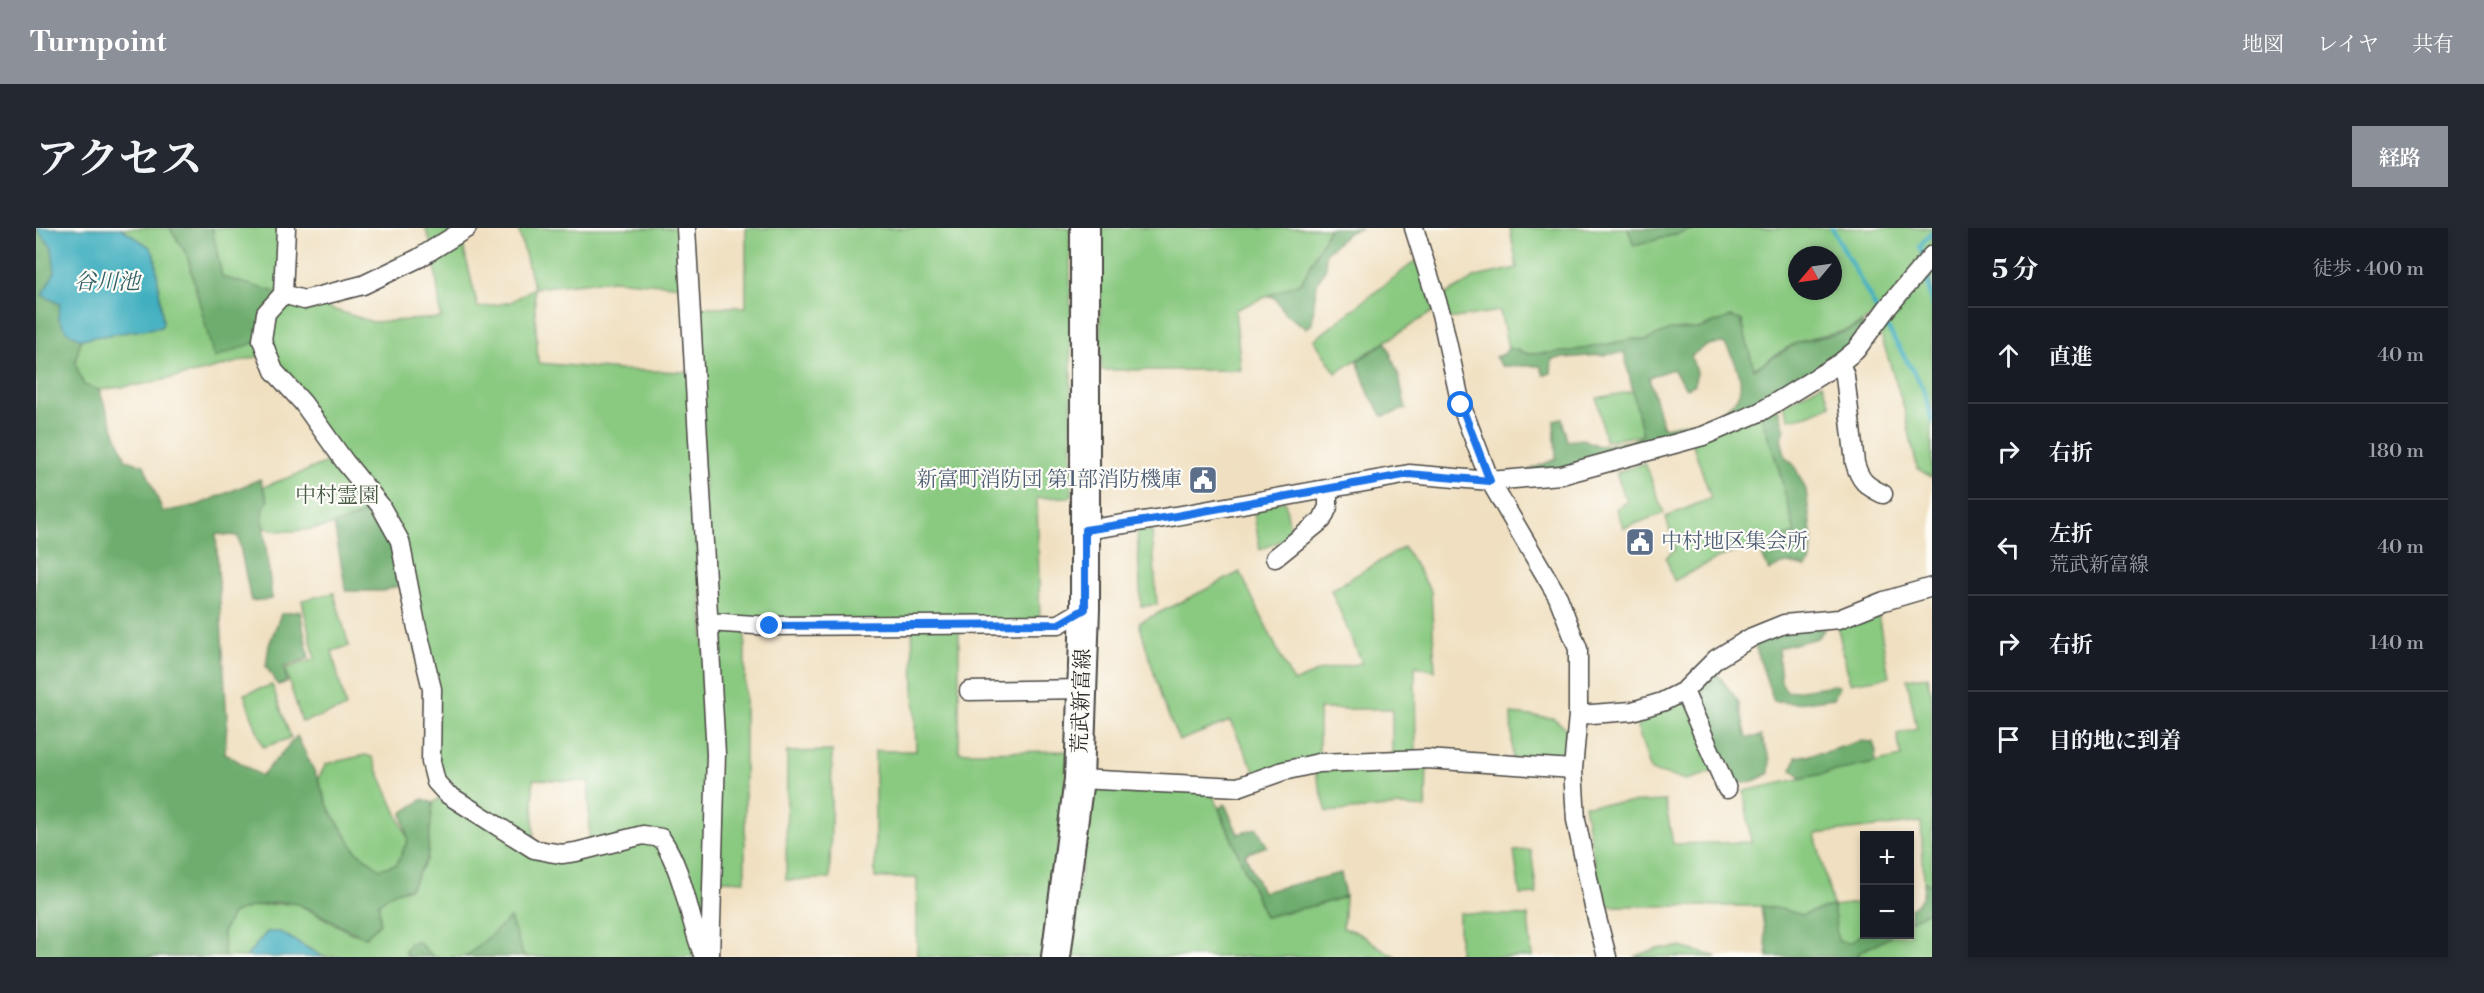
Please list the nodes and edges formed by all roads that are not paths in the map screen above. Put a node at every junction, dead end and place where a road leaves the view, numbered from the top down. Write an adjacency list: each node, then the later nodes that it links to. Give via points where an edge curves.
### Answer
1 (286, 228): 7 (street)
2 (467, 228): 7 (street, via 419,258 363,285 304,300)
3 (686, 228): 16 (street)
4 (1085, 228): 12 (main road, 荒武新富線)
5 (1414, 228): 9 (street, via 1441,314 1461,405)
6 (1932, 255): 8 (street, via 1856,350)
7 (283, 294): 24 (street, via 267,313 262,340 274,371 380,505 400,541 432,689 431,762 436,782 447,794 534,849 562,854 643,835 661,838 671,852)
8 (1840, 363): 9 (street, via 1760,412 1703,436 1561,475); 11 (street, via 1859,477 1865,486)
9 (1490, 481): 10 (street, via 1409,474); 20 (street, via 1558,597 1578,649)
10 (1328, 489): 12 (street); 13 (street, via 1328,507 1322,520)
11 (1883, 494)
12 (1085, 530): 15 (main road, 荒武新富線)
13 (1275, 558)
14 (1932, 587): 19 (street, via 1839,619 1784,624 1752,637 1716,659)
15 (1085, 609): 16 (street, via 1059,624 770,626); 17 (main road, 荒武新富線)
16 (708, 622): 25 (street, via 716,754)
17 (1083, 689): 18 (street); 22 (main road, 荒武新富線)
18 (969, 690)
19 (1684, 691): 20 (street, via 1632,711); 23 (street)
20 (1578, 715): 21 (street)
21 (1573, 770): 22 (street, via 1428,759 1319,763 1238,787); 27 (street, via 1576,820)
22 (1079, 779): 26 (main road, 荒武新富線)
23 (1726, 789)
24 (704, 957)
25 (710, 957)
26 (1056, 957)
27 (1607, 957)

